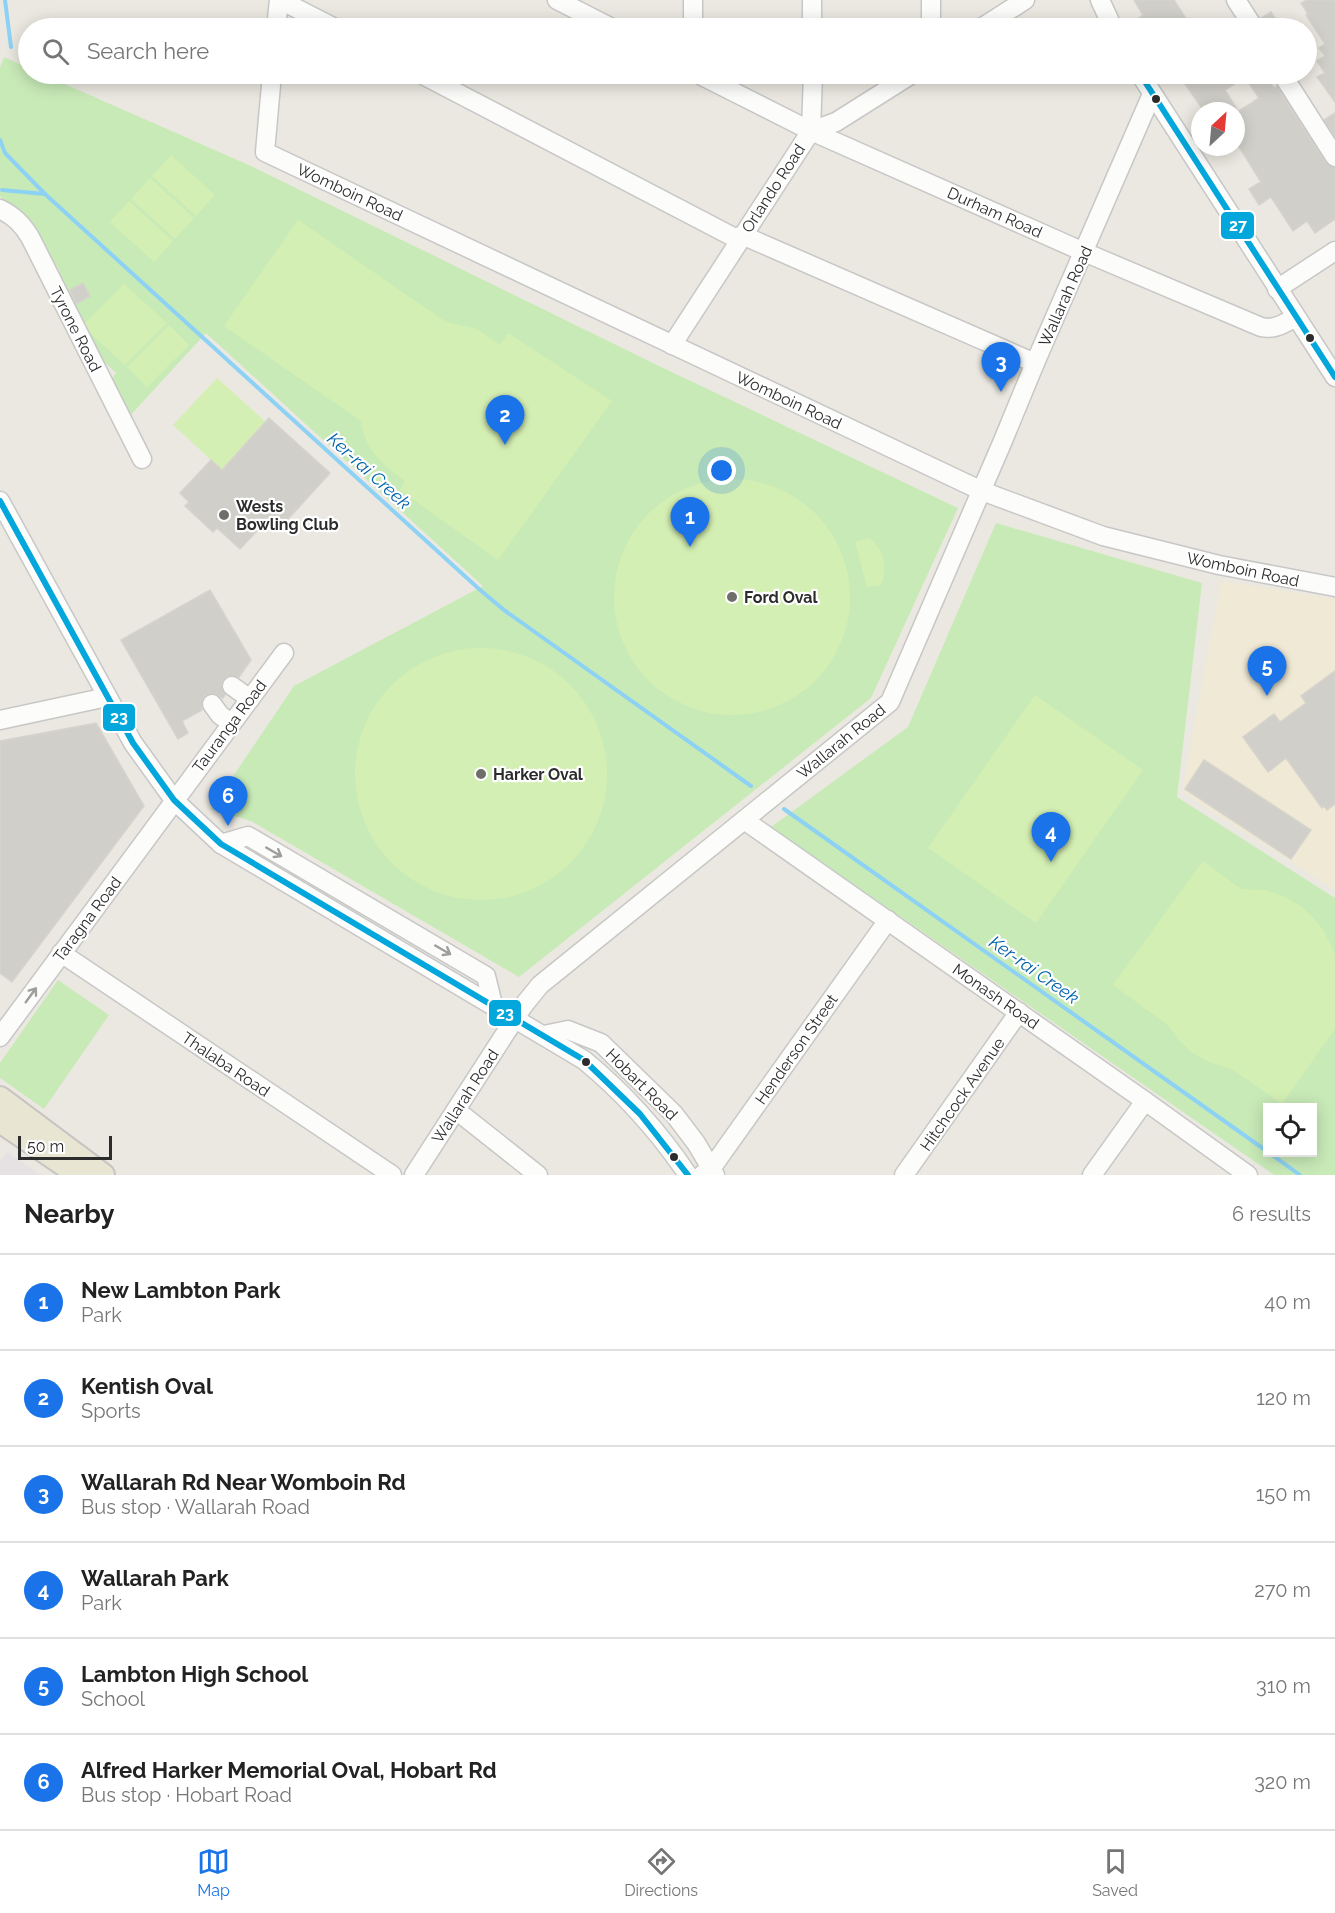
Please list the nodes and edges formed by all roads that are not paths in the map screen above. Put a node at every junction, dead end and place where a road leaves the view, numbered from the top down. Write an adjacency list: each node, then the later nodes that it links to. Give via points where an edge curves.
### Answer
1 (279, 0): 10 (street); 11 (street)
2 (557, 0): 9 (street)
3 (693, 0): 13 (street)
4 (812, 0): 14 (street)
5 (931, 0): 15 (street)
6 (1025, 0): 16 (street)
7 (1100, 0): 17 (street)
8 (1236, 0): 18 (street)
9 (575, 5): 12 (street)
10 (277, 18)
11 (314, 18)
12 (596, 18)
13 (693, 18)
14 (812, 18)
15 (931, 18)
16 (997, 18)
17 (1108, 18)
18 (1248, 18)
19 (271, 84): 35 (street, Womboin Road, via 265,152)
20 (441, 84): 30 (street)
21 (718, 84): 27 (street, Durham Road)
22 (813, 84): 27 (street)
23 (896, 84): 27 (street, Orlando Road, via 836,122)
24 (1146, 84): 26 (street)
25 (1288, 84): 28 (street)
26 (1152, 94): 32 (street, Wallarah Road); 33 (street)
27 (811, 130): 30 (street, Orlando Road); 32 (street, Durham Road)
28 (1335, 157)
29 (0, 209): 38 (street, Tyrone Road, via 22,224 30,237)
30 (741, 237): 35 (street, Orlando Road); 36 (street)
31 (1335, 251): 33 (street)
32 (1084, 252): 34 (street, Durham Road, via 1261,327 1280,327); 36 (street, Wallarah Road)
33 (1277, 289): 34 (street)
34 (1296, 317): 37 (street)
35 (672, 345): 39 (street, Womboin Road)
36 (1035, 363): 39 (street, Wallarah Road)
37 (1335, 377)
38 (142, 459)
39 (982, 491): 41 (street, Womboin Road, via 1103,536 1219,565); 50 (street, Wallarah Road, via 890,702)
40 (0, 501): 44 (street, Hobart Road)
41 (1335, 587)
42 (285, 653): 45 (street, Tauranga Road)
43 (232, 686): 45 (street)
44 (107, 697): 47 (street); 49 (street, Hobart Road)
45 (250, 699): 48 (street, Tauranga Road)
46 (212, 704): 48 (street)
47 (0, 720)
48 (231, 723): 49 (street, Tauranga Road)
49 (174, 800): 52 (street, Taragna Road); 54 (street, Hobart Road, via 221,844)
50 (744, 820): 51 (street, Monash Road); 54 (street, Wallarah Road, via 545,980)
51 (888, 920): 53 (street, Monash Road); 60 (street, Henderson Street)
52 (61, 953): 56 (street, Taragna Road, one-way to 52); 63 (street, Thalaba Road)
53 (1019, 1012): 57 (street, Monash Road); 67 (street, Hitchcock Avenue)
54 (515, 1018): 55 (street, Hobart Road); 59 (street, Wallarah Road)
55 (544, 1035): 60 (street, Hobart Road, via 568,1030 601,1043 674,1114 696,1143); 66 (street, Hobart Road, via 584,1060 616,1088)
56 (0, 1037)
57 (1145, 1101): 68 (street); 69 (street, Monash Road)
58 (2, 1108): 61 (main road); 62 (main road)
59 (456, 1110): 64 (street, Wallarah Road); 65 (street)
60 (709, 1173)
61 (79, 1175)
62 (103, 1175)
63 (392, 1175)
64 (414, 1175)
65 (538, 1175)
66 (688, 1175)
67 (904, 1175)
68 (1092, 1175)
69 (1248, 1175)

